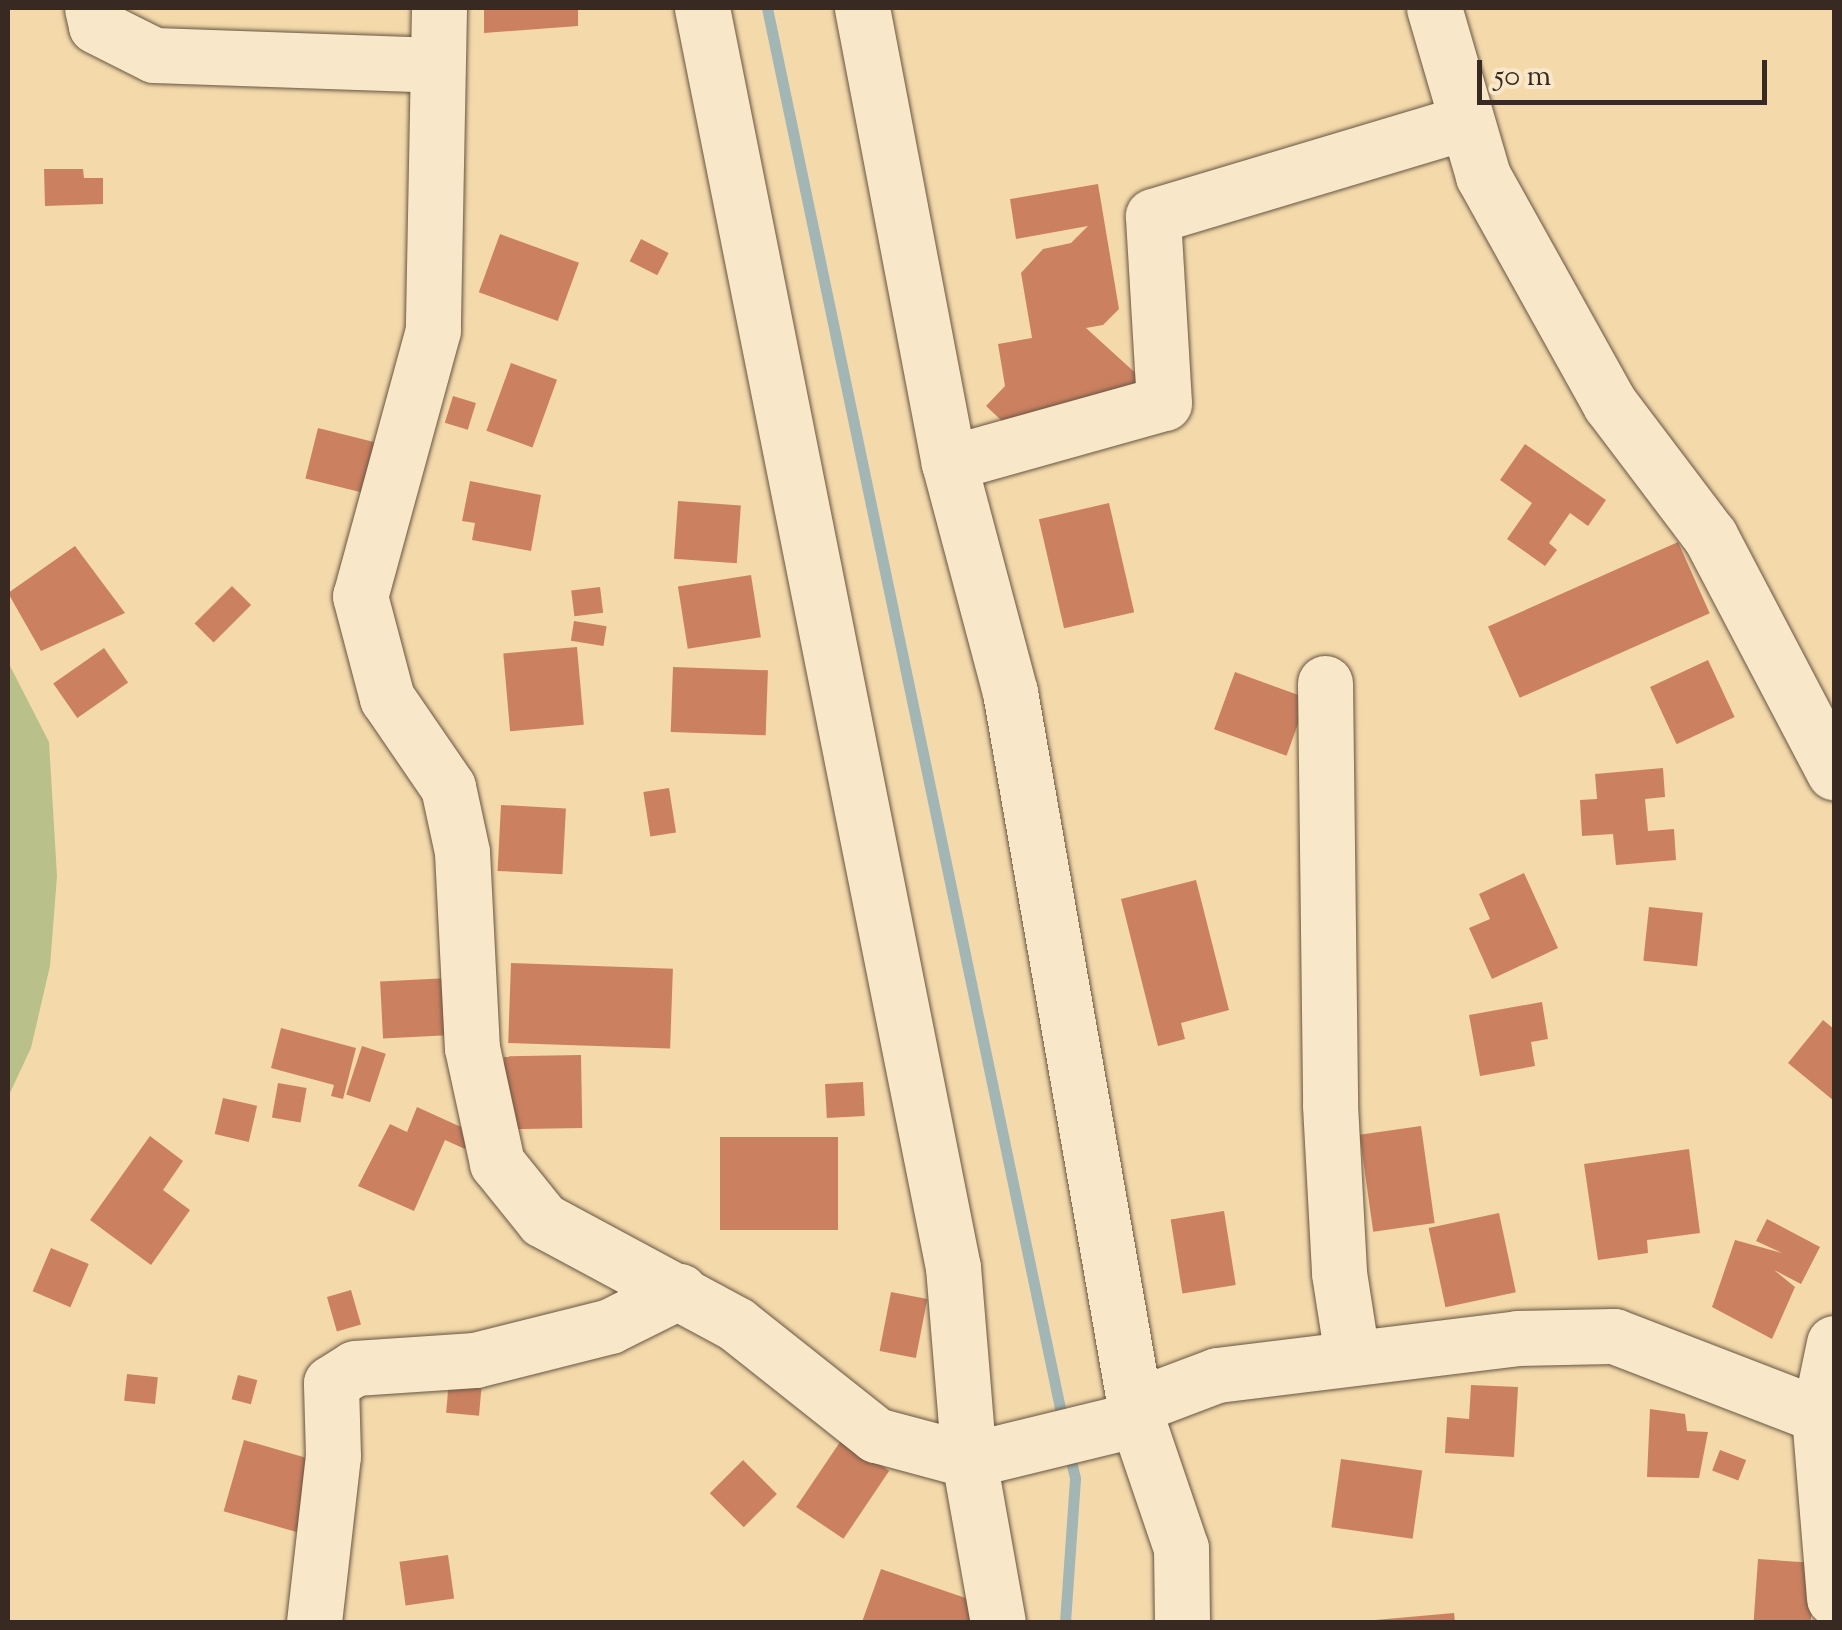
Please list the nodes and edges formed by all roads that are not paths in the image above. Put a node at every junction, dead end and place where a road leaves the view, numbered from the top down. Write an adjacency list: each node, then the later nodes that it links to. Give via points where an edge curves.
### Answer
1 (92, 8): 6 (street, via 96,26 154,55)
2 (438, 8): 6 (street)
3 (702, 8): 16 (street, via 953,1267)
4 (862, 8): 8 (street)
5 (1434, 8): 7 (street)
6 (436, 66): 11 (street, via 433,330 360,596 387,698 448,787 462,852 472,1048 497,1163 543,1220)
7 (1463, 124): 8 (street, via 1153,216 1164,403); 10 (street, via 1483,176 1610,404 1710,536)
8 (948, 464): 15 (street, via 1010,692)
9 (1325, 683): 13 (street, via 1330,1105 1338,1274)
10 (1834, 772)
11 (680, 1291): 16 (street, via 736,1324 876,1435); 18 (street, via 610,1326 474,1360 355,1368 331,1383 333,1456)
12 (1834, 1344): 14 (street)
13 (1352, 1356): 14 (street, via 1516,1338 1614,1336); 15 (street, via 1217,1376)
14 (1819, 1415): 17 (street)
15 (1125, 1418): 16 (street); 20 (street, via 1180,1548)
16 (972, 1459): 19 (street)
17 (1834, 1598)
18 (314, 1622)
19 (998, 1622)
20 (1182, 1622)

